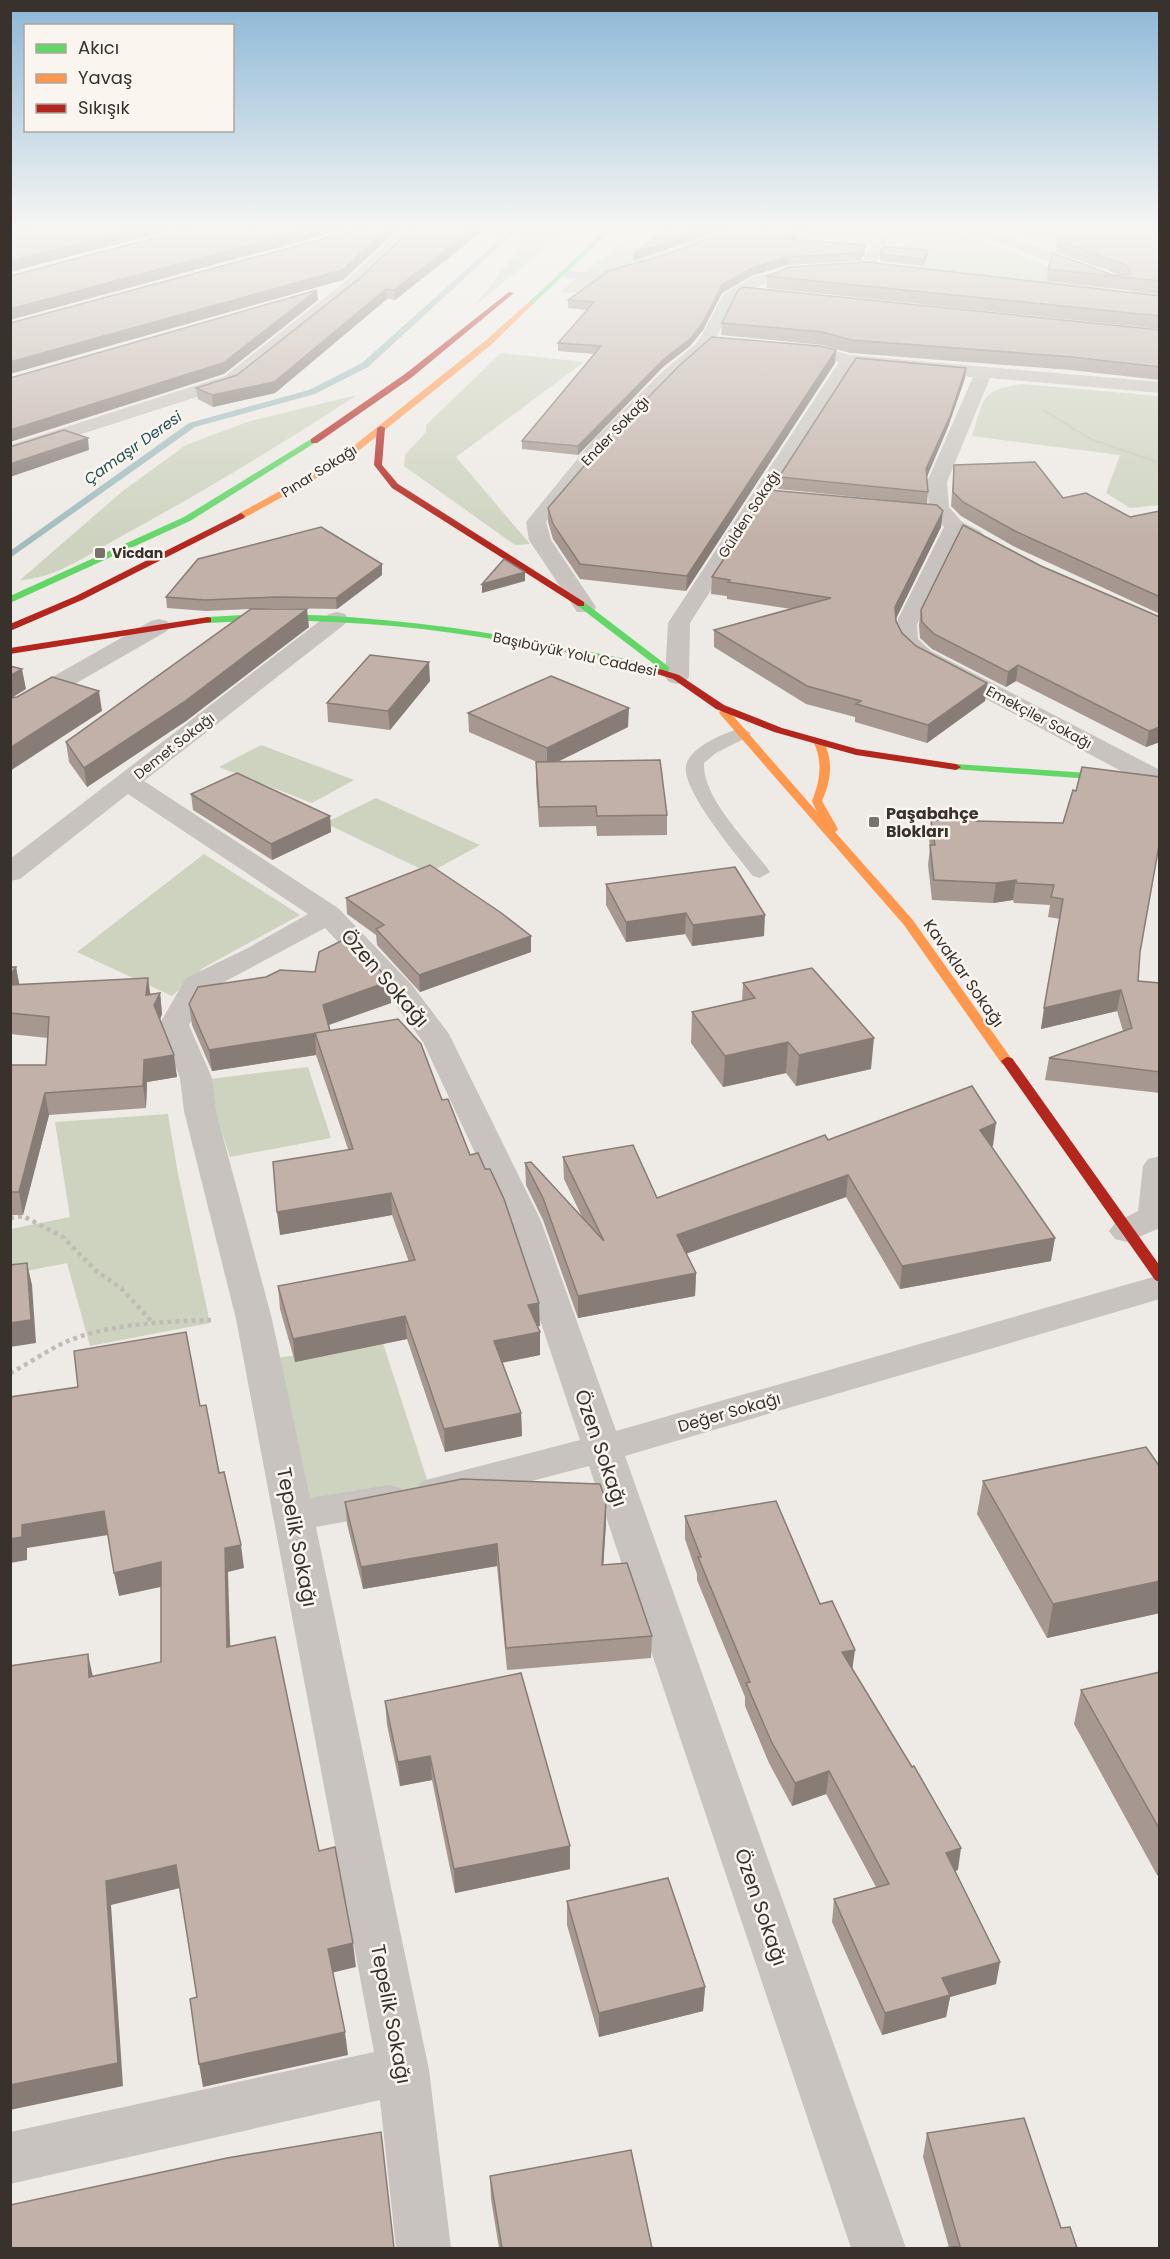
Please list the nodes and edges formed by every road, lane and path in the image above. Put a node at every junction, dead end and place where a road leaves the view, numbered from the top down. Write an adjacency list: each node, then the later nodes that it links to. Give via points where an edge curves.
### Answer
1 (292, 331): 12 (street, via 231,380)
2 (463, 331): 15 (main road, Pınar Sokağı, via 408,376)
3 (500, 331): 11 (main road, Pınar Sokağı)
4 (711, 331): 5 (street, Ender Sokağı)
5 (702, 347): 6 (street); 27 (street, Ender Sokağı, via 671,373 562,486 536,522 540,540)
6 (725, 349)
7 (776, 354): 8 (street, via 821,365)
8 (849, 360): 9 (street); 19 (street, Gülden Sokağı)
9 (984, 371): 10 (street); 13 (path, via 1090,439); 22 (street, via 937,482 939,508)
10 (1160, 388)
11 (381, 428): 14 (main road, Pınar Sokağı); 18 (main road, via 378,465)
12 (10, 451)
13 (1160, 463)
14 (318, 474): 15 (main road); 16 (main road); 25 (main road, Pınar Sokağı)
15 (258, 476): 24 (main road, via 188,519)
16 (338, 477)
17 (373, 482): 18 (main road)
18 (395, 486): 27 (main road)
19 (761, 496): 20 (street); 34 (street, Gülden Sokağı, via 679,624)
20 (784, 498)
21 (914, 512): 22 (street)
22 (949, 519): 23 (street); 42 (street, Emekçiler Sokağı, via 906,625 907,641 922,656)
23 (995, 546)
24 (125, 548): 25 (main road, via 93,572); 26 (main road)
25 (79, 598): 28 (main road); 32 (main road, Pınar Sokağı)
26 (11, 599)
27 (585, 607): 34 (main road)
28 (95, 610)
29 (337, 619): 31 (main road, Başıbüyük Yolu Caddesi, via 255,617); 34 (main road, Başıbüyük Yolu Caddesi, via 488,635); 43 (street, Demet Sokağı)
30 (120, 620): 31 (main road)
31 (159, 626): 33 (main road, Başıbüyük Yolu Caddesi); 36 (street)
32 (10, 628)
33 (10, 651)
34 (676, 677): 35 (main road, Başıbüyük Yolu Caddesi)
35 (719, 706): 37 (main road, Kavaklar Sokağı); 38 (main road, Başıbüyük Yolu Caddesi, via 775,730)
36 (10, 711)
37 (742, 733): 44 (main road, Kavaklar Sokağı, via 779,767); 45 (lane, via 704,754 693,771 705,798)
38 (819, 743): 39 (main road); 40 (main road, Başıbüyük Yolu Caddesi); 44 (main road, via 825,751 830,783 817,801)
39 (802, 749)
40 (926, 763): 41 (main road); 42 (main road, Başıbüyük Yolu Caddesi)
41 (869, 769)
42 (1160, 781)
43 (128, 782): 46 (street, Demet Sokağı); 47 (street, Özen Sokağı)
44 (843, 850): 50 (main road, Kavaklar Sokağı, via 908,922)
45 (760, 872)
46 (10, 873)
47 (328, 914): 53 (street, Tepelik Sokağı, via 197,984 174,1025 195,1078 202,1121); 56 (street, Özen Sokağı, via 401,991 438,1041 524,1221)
48 (1160, 1166): 50 (street, via 1155,1216)
49 (10, 1218): 54 (path, via 23,1216 63,1237)
50 (1127, 1231): 51 (main road, Kavaklar Sokağı)
51 (1160, 1277)
52 (1160, 1287): 56 (street, Değer Sokağı)
53 (254, 1319): 54 (path); 57 (street, Tepelik Sokağı)
54 (154, 1323): 55 (path, via 65,1342)
55 (10, 1373)
56 (601, 1449): 57 (street, Değer Sokağı, via 431,1492); 61 (street, Özen Sokağı)
57 (293, 1516): 58 (street, Tepelik Sokağı)
58 (403, 2070): 59 (street); 60 (street, Tepelik Sokağı)
59 (10, 2158)
60 (423, 2248)
61 (879, 2248)

